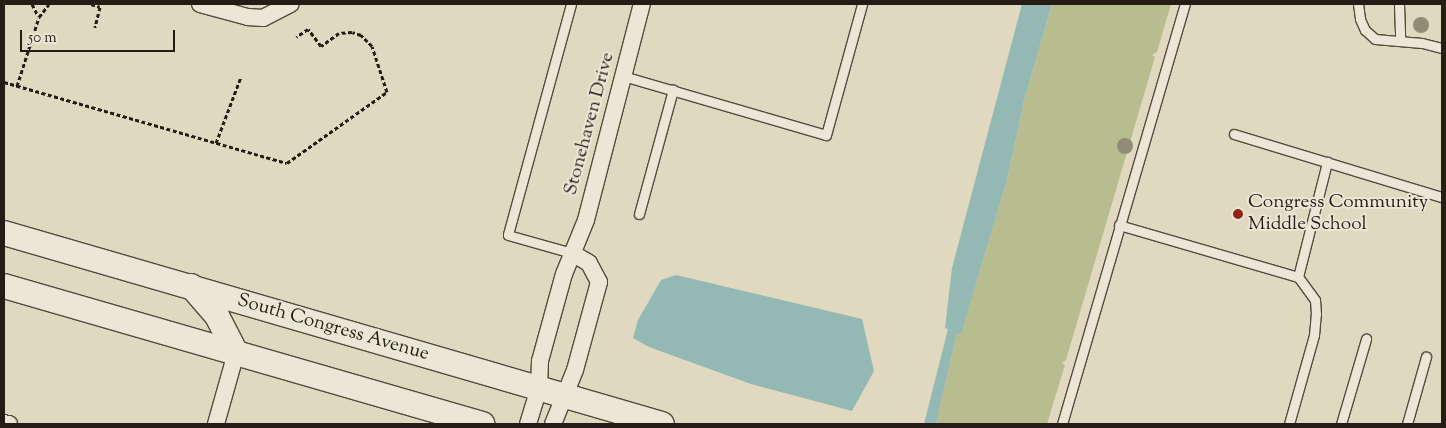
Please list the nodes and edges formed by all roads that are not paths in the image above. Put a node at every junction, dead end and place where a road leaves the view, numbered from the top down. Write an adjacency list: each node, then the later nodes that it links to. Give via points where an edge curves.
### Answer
1 (200, 4): 2 (street, via 262,18)
2 (291, 4)
3 (571, 4): 19 (lane, via 508,235)
4 (642, 4): 11 (street, Stonehaven Drive)
5 (862, 4): 12 (lane, via 826,135)
6 (1185, 4): 17 (lane)
7 (1358, 4): 9 (lane, via 1365,30 1375,39)
8 (1399, 4): 9 (lane)
9 (1400, 41): 10 (lane)
10 (1442, 48)
11 (623, 76): 12 (lane); 19 (street, Stonehaven Drive, via 586,220)
12 (673, 90): 16 (lane)
13 (1234, 134): 14 (lane)
14 (1327, 162): 15 (lane); 20 (lane)
15 (1442, 197)
16 (638, 214)
17 (1119, 225): 20 (lane); 35 (lane)
18 (4, 233): 22 (main road, South Congress Avenue)
19 (572, 253): 26 (street, Stonehaven Drive, via 540,361); 27 (street, via 589,263 599,282 575,370)
20 (1298, 277): 36 (lane, via 1315,300 1316,314 1314,335)
21 (4, 286): 24 (main road)
22 (191, 286): 24 (main road, via 217,316); 26 (main road, South Congress Avenue)
23 (1366, 339): 37 (lane)
24 (236, 353): 30 (street); 31 (main road)
25 (1426, 357): 38 (lane)
26 (539, 389): 27 (main road, South Congress Avenue); 32 (street, Stonehaven Drive)
27 (564, 396): 33 (street); 34 (main road, South Congress Avenue)
28 (4, 423): 29 (street)
29 (9, 424)
30 (216, 424)
31 (483, 424)
32 (528, 424)
33 (553, 424)
34 (662, 424)
35 (1062, 424)
36 (1289, 424)
37 (1341, 424)
38 (1407, 424)

